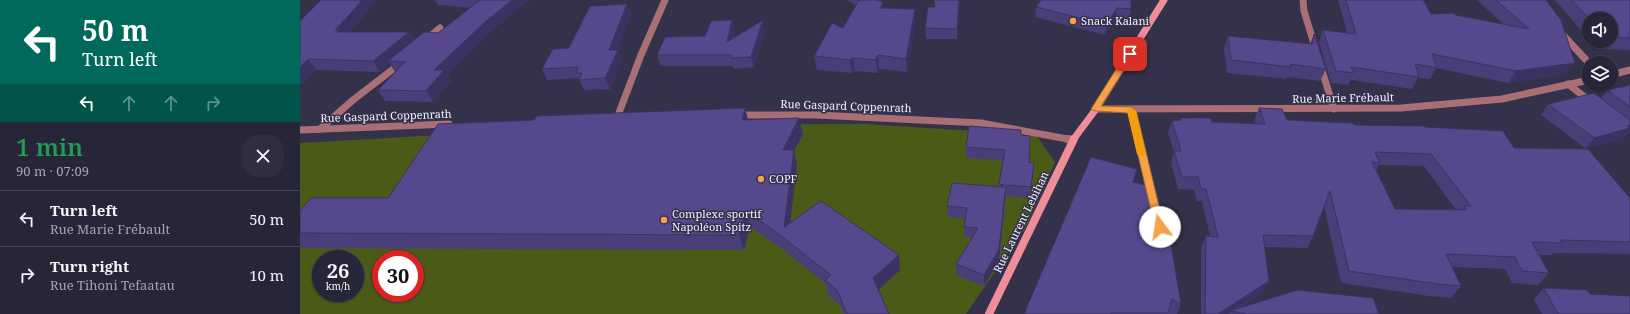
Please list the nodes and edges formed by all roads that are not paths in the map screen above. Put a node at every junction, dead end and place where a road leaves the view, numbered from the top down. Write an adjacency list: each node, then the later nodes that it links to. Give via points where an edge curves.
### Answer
1 (665, 0): 18 (street)
2 (1164, 0): 14 (main road, Rue Laurent Lebihan)
3 (1303, 0): 15 (street)
4 (440, 28): 6 (street)
5 (1558, 30): 7 (street)
6 (423, 43)
7 (1582, 56)
8 (406, 59): 21 (street, via 353,100)
9 (1630, 70): 10 (street)
10 (1618, 73)
11 (1582, 81): 12 (street, Rue Marie Frébault)
12 (1568, 84): 13 (street); 15 (street, Rue Marie Frébault, via 1502,99 1400,108)
13 (1599, 108)
14 (1096, 109): 16 (street, Rue Marie Frébault); 22 (main road, Rue Laurent Lebihan)
15 (1334, 109): 16 (street, Rue Marie Frébault)
16 (1131, 110): 23 (street)
17 (724, 115): 22 (street, Rue Gaspard Coppenrath, via 818,115 981,123)
18 (617, 118)
19 (458, 124): 21 (street, Rue Gaspard Coppenrath)
20 (300, 130): 21 (street, Rue Gaspard Coppenrath)
21 (320, 130)
22 (1074, 140): 24 (main road, Rue Laurent Lebihan)
23 (1160, 227)
24 (989, 314)

